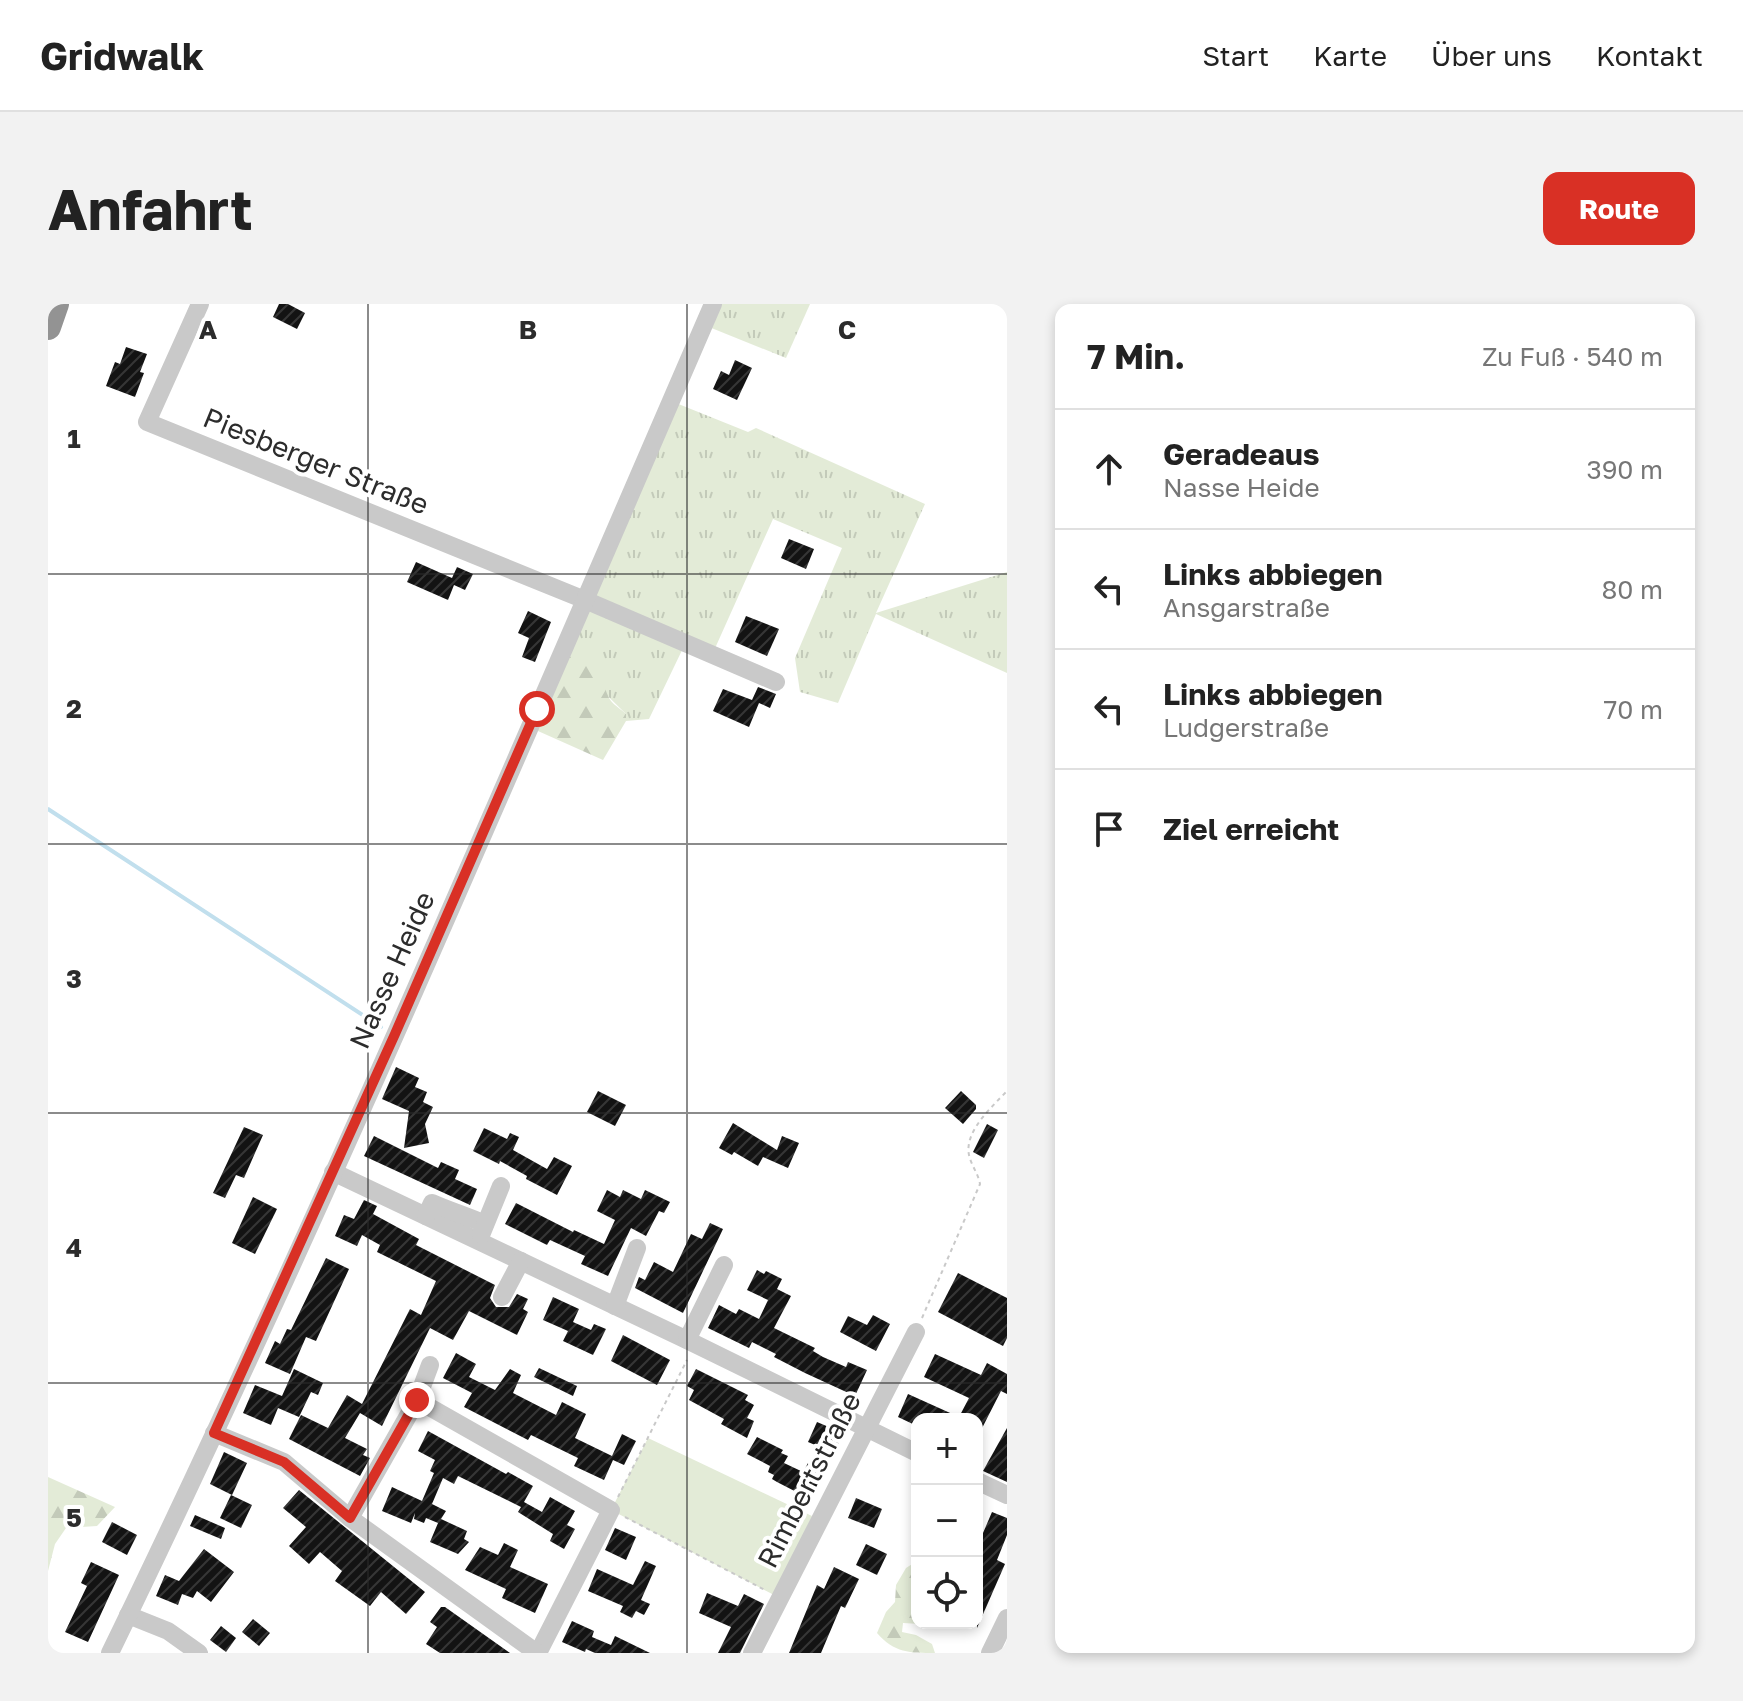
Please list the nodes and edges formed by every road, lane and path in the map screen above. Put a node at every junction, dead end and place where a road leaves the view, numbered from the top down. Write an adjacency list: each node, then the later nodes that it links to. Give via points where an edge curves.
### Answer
1 (56, 304): 4 (highway)
2 (200, 304): 5 (street, Piesberger Straße, via 147,422)
3 (713, 304): 5 (street, Nasse Heide)
4 (48, 327)
5 (585, 600): 6 (street); 8 (street, Nasse Heide)
6 (776, 682)
7 (1007, 1091): 16 (path, via 968,1146 980,1184)
8 (333, 1172): 10 (street, via 426,1216); 21 (street, Nasse Heide)
9 (501, 1186): 10 (street)
10 (481, 1233): 12 (street)
11 (637, 1248): 15 (street)
12 (521, 1261): 14 (street); 15 (street)
13 (724, 1265): 17 (street)
14 (502, 1297)
15 (615, 1306): 17 (street)
16 (916, 1332): 20 (street, Rimbertstraße)
17 (691, 1342): 20 (street); 25 (path)
18 (430, 1365): 19 (street)
19 (417, 1400): 25 (street); 26 (street)
20 (867, 1429): 22 (street); 27 (street, Rimbertstraße)
21 (214, 1433): 26 (street, via 284,1462); 28 (street, Nasse Heide)
22 (911, 1450)
23 (983, 1484): 24 (street)
24 (1007, 1495)
25 (611, 1510): 27 (path); 32 (street)
26 (350, 1518): 32 (street)
27 (780, 1598): 33 (street, Rimbertstraße)
28 (128, 1615): 30 (street, Nasse Heide); 31 (street, via 168,1631)
29 (1007, 1618): 34 (street)
30 (110, 1653)
31 (199, 1653)
32 (538, 1653)
33 (752, 1653)
34 (990, 1653)

